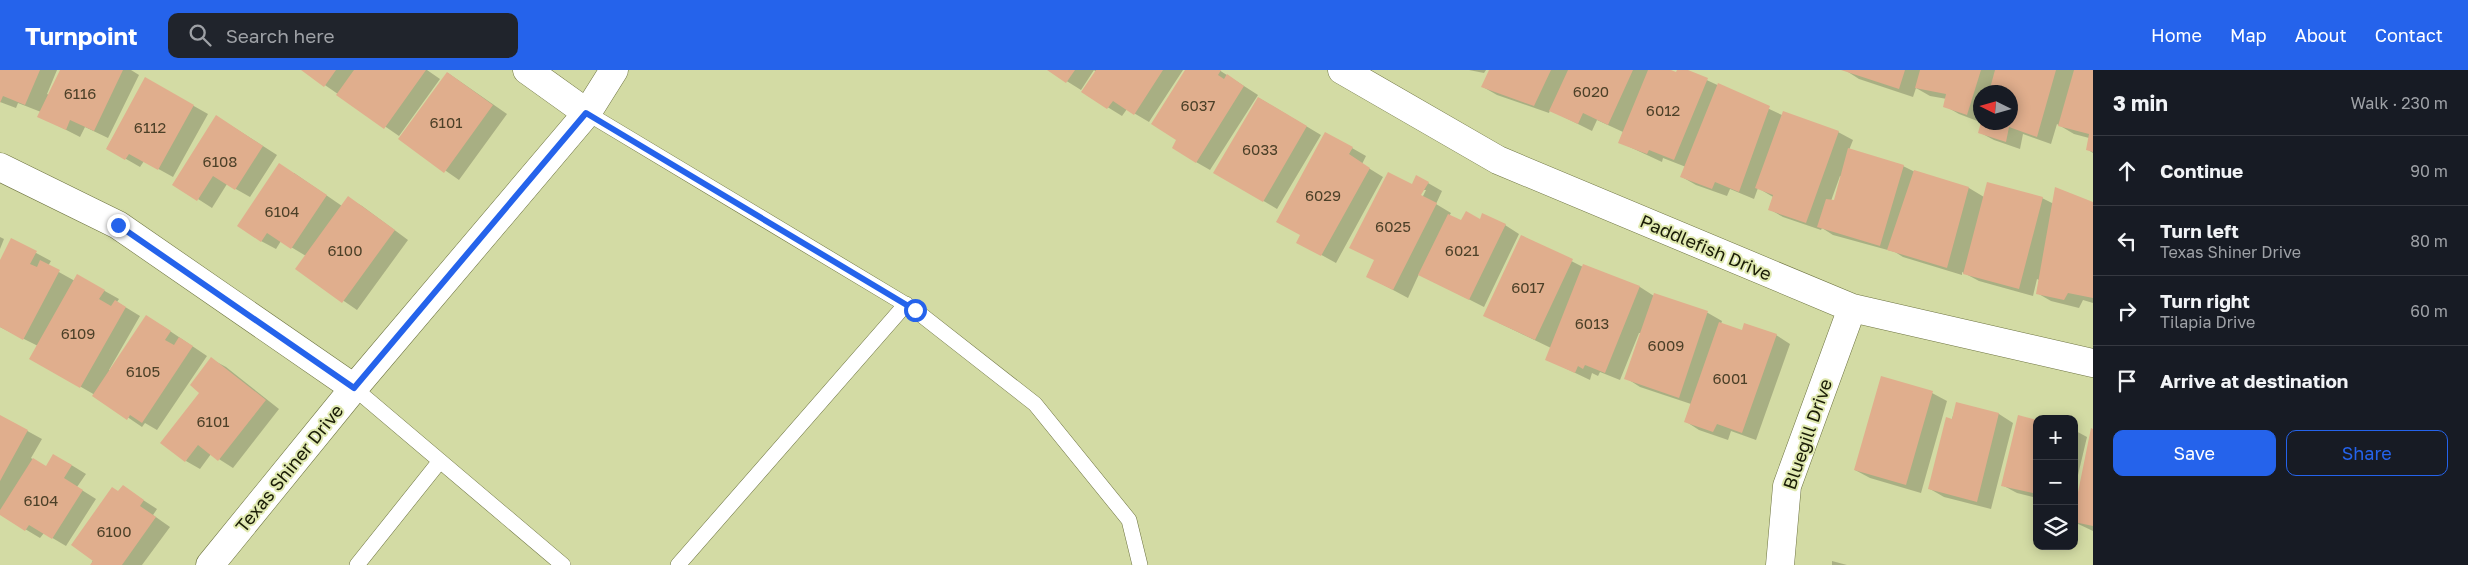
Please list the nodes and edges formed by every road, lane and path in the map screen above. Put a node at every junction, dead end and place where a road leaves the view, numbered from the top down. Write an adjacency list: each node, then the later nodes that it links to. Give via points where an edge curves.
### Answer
1 (527, 70): 4 (street)
2 (614, 70): 4 (street, Texas Shiner Drive)
3 (1342, 70): 7 (street, Paddlefish Drive, via 1498,160)
4 (586, 113): 6 (lane); 9 (street, Texas Shiner Drive)
5 (0, 167): 9 (street, via 118,225)
6 (906, 304): 14 (lane); 15 (lane, via 1034,404 1129,520)
7 (1852, 308): 8 (street, Paddlefish Drive); 16 (street, Bluegill Drive, via 1787,486)
8 (2093, 363)
9 (354, 388): 10 (lane); 11 (street, Texas Shiner Drive)
10 (440, 461): 12 (lane); 13 (lane)
11 (210, 565)
12 (357, 565)
13 (563, 565)
14 (678, 565)
15 (1140, 565)
16 (1780, 565)

